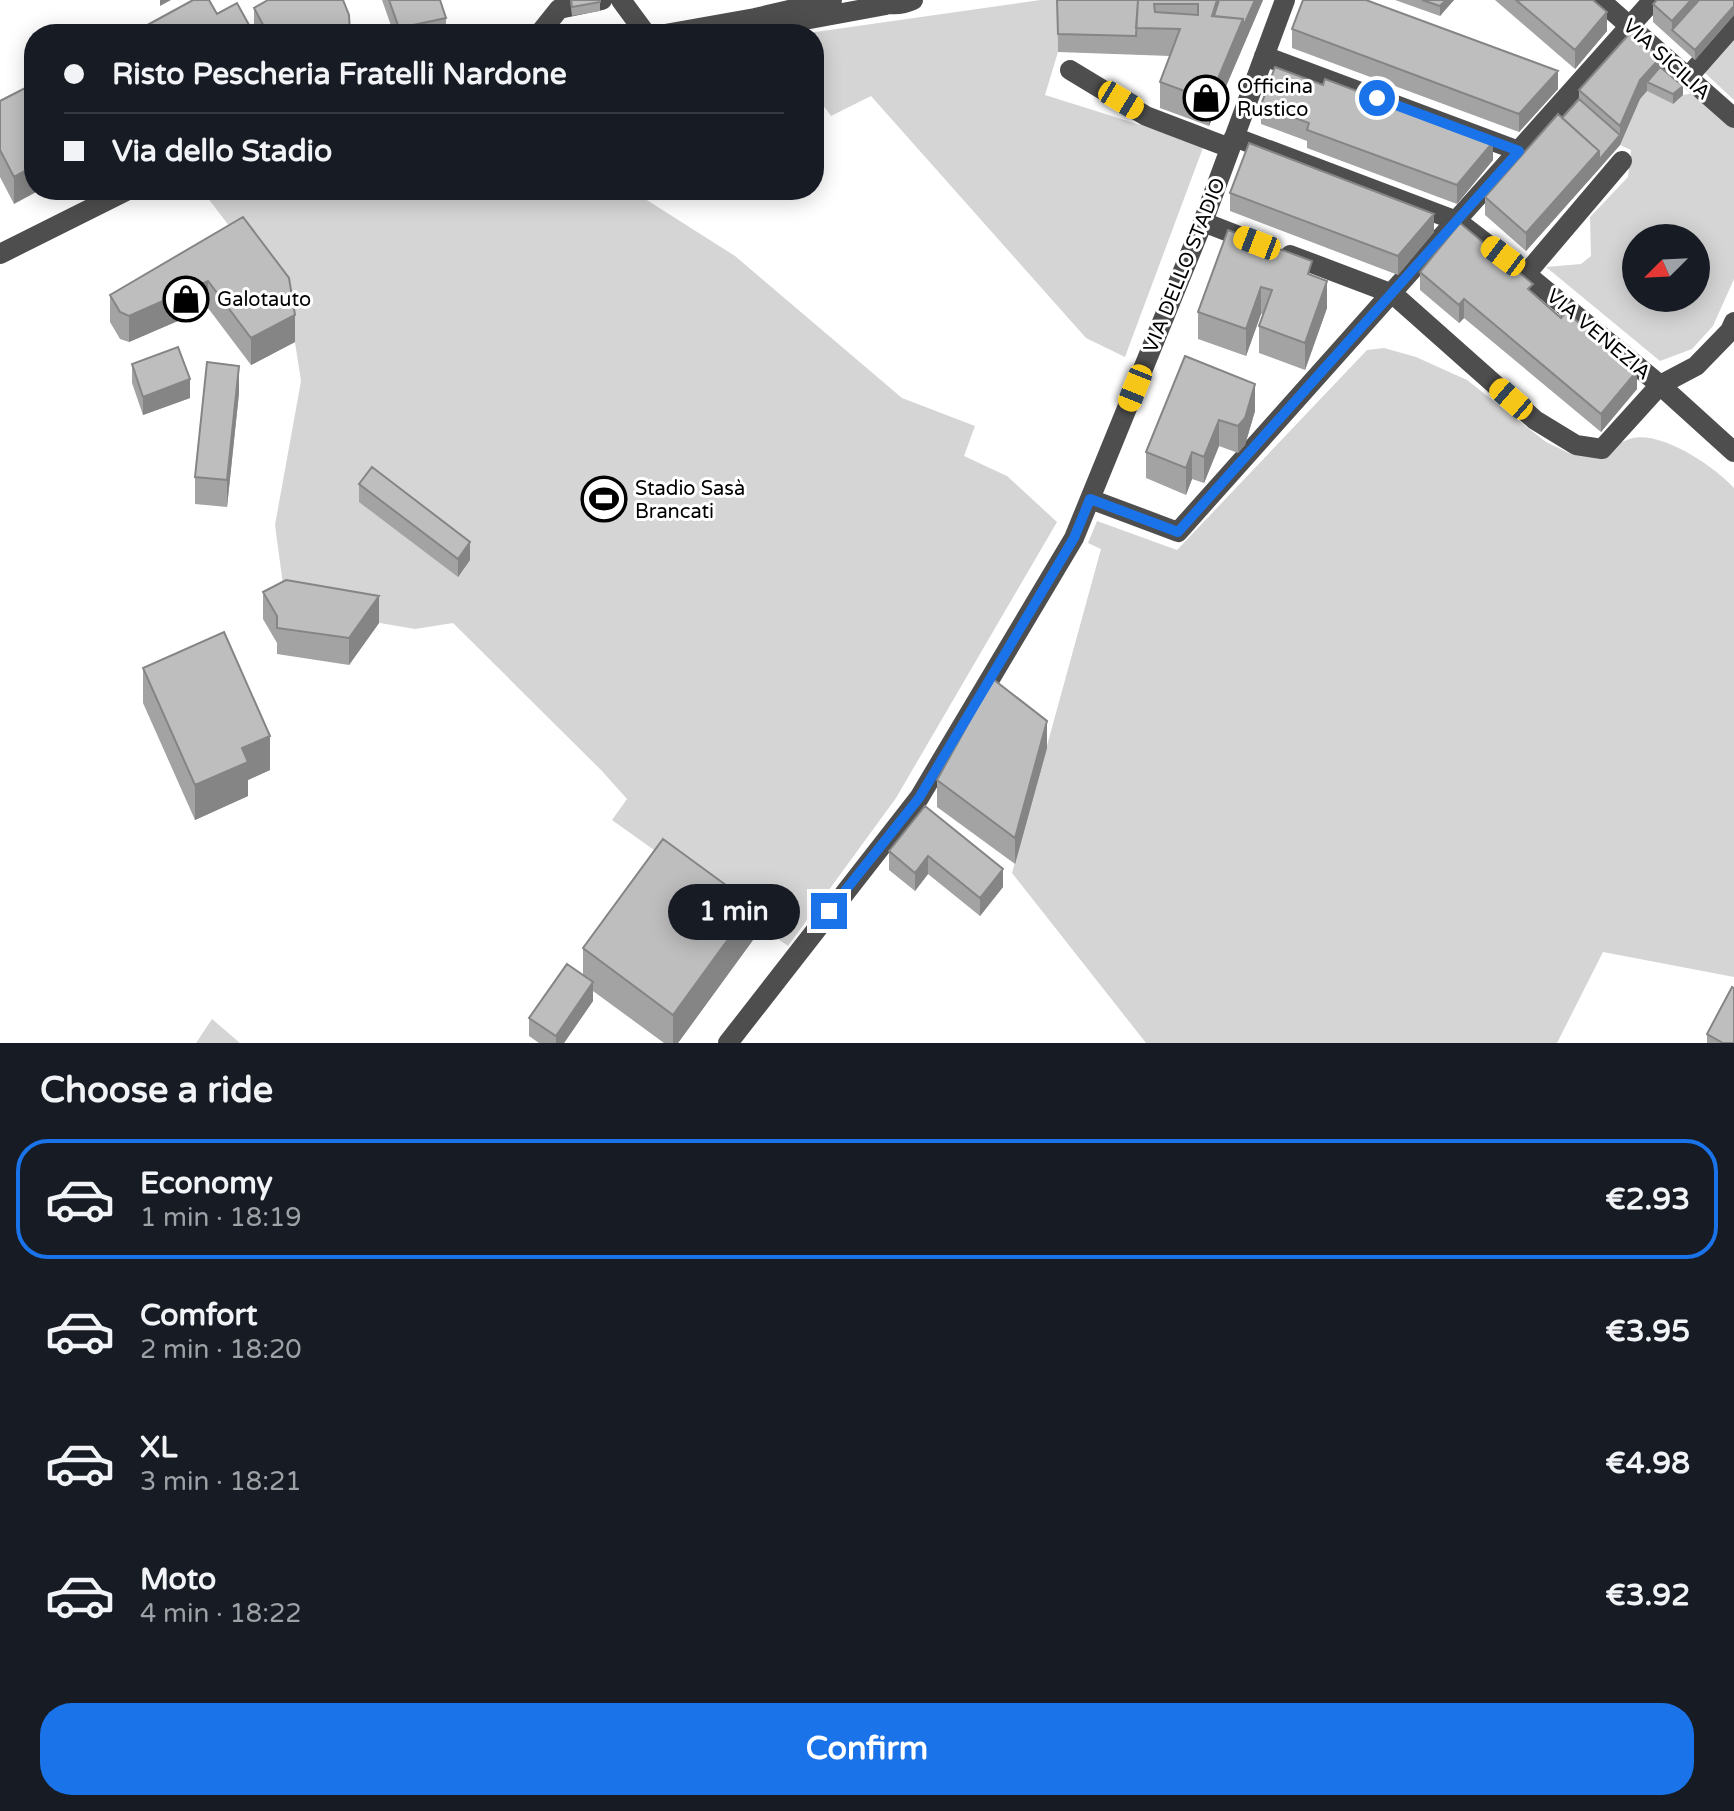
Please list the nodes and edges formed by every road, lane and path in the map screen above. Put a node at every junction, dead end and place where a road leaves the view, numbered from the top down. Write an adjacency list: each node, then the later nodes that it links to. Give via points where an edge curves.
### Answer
1 (602, 0): 10 (street, via 559,9)
2 (621, 0): 11 (street)
3 (832, 0): 9 (street)
4 (914, 0): 8 (street, via 900,5)
5 (1285, 0): 15 (street, VIA DELLO STADIO)
6 (1600, 0): 13 (street, VIA SICILIA)
7 (1653, 0): 13 (street)
8 (881, 2): 9 (street, via 810,19)
9 (755, 18): 12 (street)
10 (547, 24)
11 (639, 24)
12 (721, 24)
13 (1630, 25): 17 (street, VIA SICILIA); 20 (street, via 1571,81)
14 (1734, 25): 17 (street)
15 (1264, 56): 19 (street, VIA DELLO STADIO); 20 (street)
16 (1070, 70): 19 (street, VIA VENEZIA, via 1146,116)
17 (1688, 77): 18 (street, VIA SICILIA)
18 (1734, 118)
19 (1232, 142): 23 (street, VIA VENEZIA); 24 (street, VIA DELLO STADIO)
20 (1519, 151): 23 (street)
21 (1622, 161): 26 (street)
22 (108, 200): 25 (street)
23 (1457, 221): 26 (street, VIA VENEZIA); 27 (street)
24 (1203, 222): 27 (street); 31 (street, VIA DELLO STADIO)
25 (0, 254)
26 (1526, 274): 29 (street, VIA VENEZIA)
27 (1393, 294): 29 (street, via 1535,420 1576,445 1602,449); 31 (street, via 1178,532)
28 (1734, 322): 29 (street, via 1696,366)
29 (1660, 385): 30 (street, VIA VENEZIA)
30 (1734, 452)
31 (1090, 499): 32 (street, VIA DELLO STADIO, via 1074,538 919,798)
32 (728, 1043)

